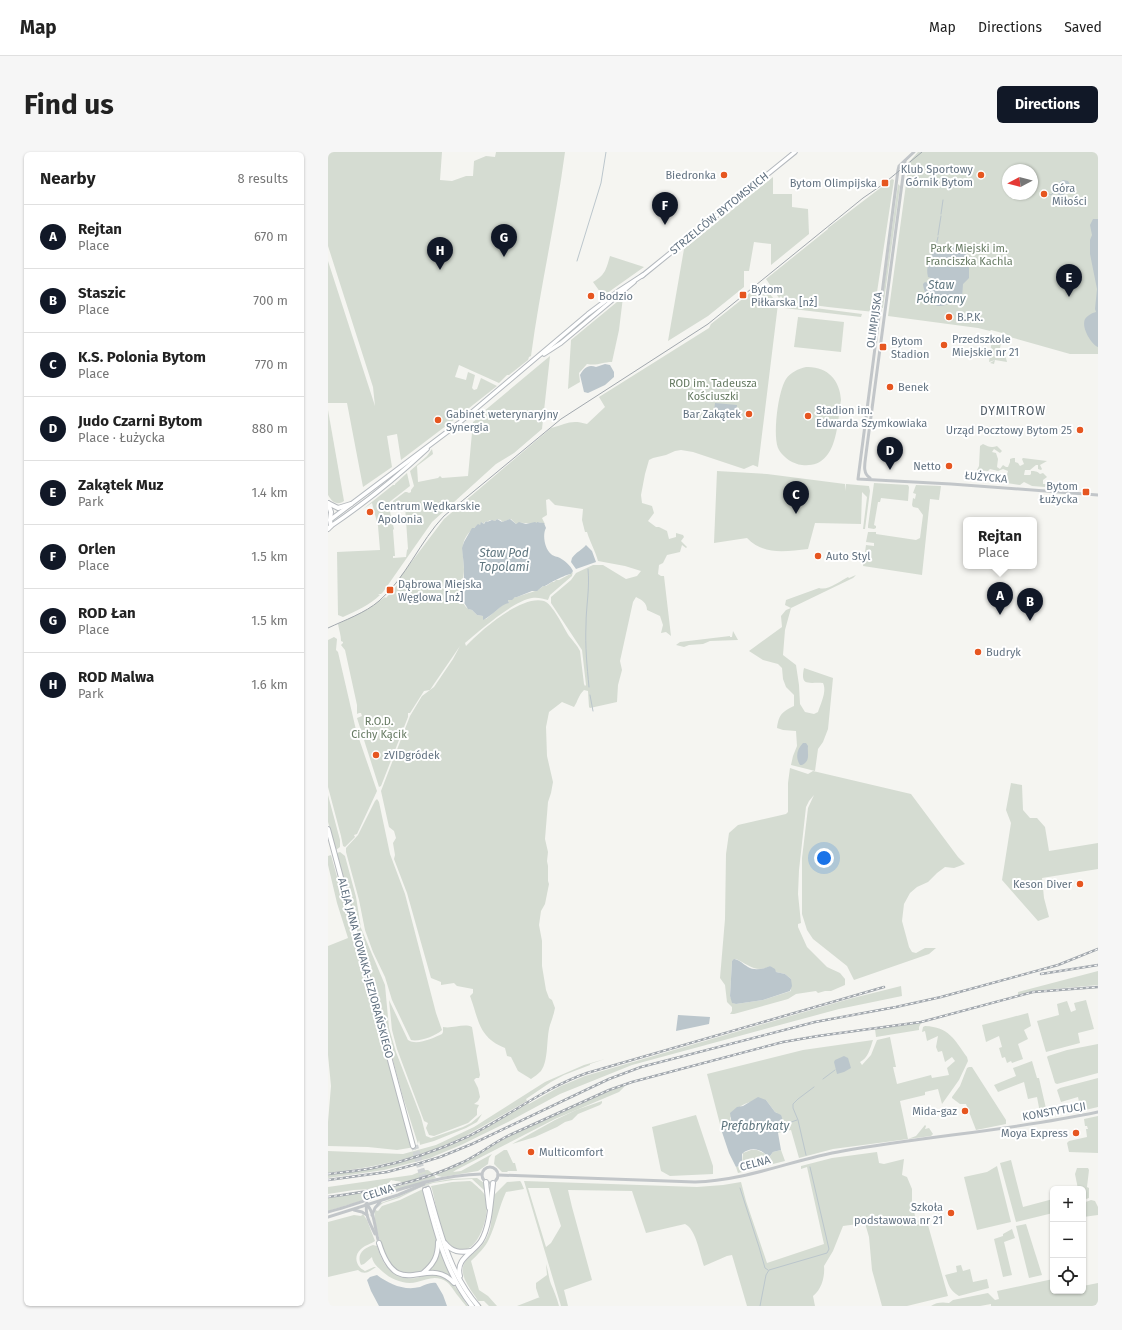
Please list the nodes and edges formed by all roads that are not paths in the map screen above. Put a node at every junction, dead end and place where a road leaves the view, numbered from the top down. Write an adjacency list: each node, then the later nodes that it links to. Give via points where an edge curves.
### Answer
1 (795, 152): 4 (main road, STRZELCÓW BYTOMSKICH, via 642,275 603,302 481,406)
2 (914, 152): 3 (street)
3 (906, 160): 5 (street, OLIMPIJSKA, via 899,166); 6 (street, OLIMPIJSKA, via 864,466 866,475)
4 (438, 439): 9 (main road, STRZELCÓW BYTOMSKICH); 11 (main road, STRZELCÓW BYTOMSKICH, via 410,465)
5 (858, 479): 6 (street, ŁUŻYCKA)
6 (872, 480): 7 (street, ŁUŻYCKA)
7 (1098, 495)
8 (328, 503): 9 (main road, via 338,508); 10 (main road, via 331,512)
9 (351, 504): 10 (main road, STRZELCÓW BYTOMSKICH)
10 (329, 520): 11 (main road)
11 (329, 528)
12 (328, 830): 15 (main road, ALEJA JANA NOWAKA-JEZIORAŃSKIEGO)
13 (1098, 1112): 14 (street, KONSTYTUCJI)
14 (1012, 1126): 17 (street, CELNA, via 838,1152 715,1181)
15 (415, 1145)
16 (482, 1174): 17 (street, via 484,1169 490,1166 496,1169); 18 (street, CELNA); 19 (street)
17 (498, 1175): 20 (street)
18 (433, 1180): 22 (street, CELNA); 23 (street, CELNA)
19 (486, 1182): 20 (street); 27 (main road)
20 (492, 1183): 27 (main road)
21 (426, 1190): 32 (main road)
22 (373, 1198): 24 (street, CELNA); 25 (street)
23 (382, 1200): 25 (street, CELNA); 29 (street)
24 (356, 1204): 25 (street); 28 (street, CELNA)
25 (366, 1204): 26 (street, CELNA); 29 (street); 30 (street)
26 (352, 1210): 30 (street, via 358,1210); 31 (street, CELNA)
27 (489, 1210): 34 (main road, via 484,1237)
28 (328, 1212)
29 (372, 1215): 33 (street)
30 (367, 1216): 33 (street)
31 (328, 1217)
32 (440, 1239): 34 (main road, via 452,1250); 35 (main road, via 434,1262); 36 (main road, via 449,1268)
33 (378, 1241): 35 (main road, via 384,1259 394,1271 409,1276)
34 (471, 1251): 36 (main road, via 459,1265)
35 (422, 1274): 36 (main road, via 436,1272 449,1277)
36 (461, 1287): 37 (main road); 38 (main road)
37 (472, 1306)
38 (478, 1306)

